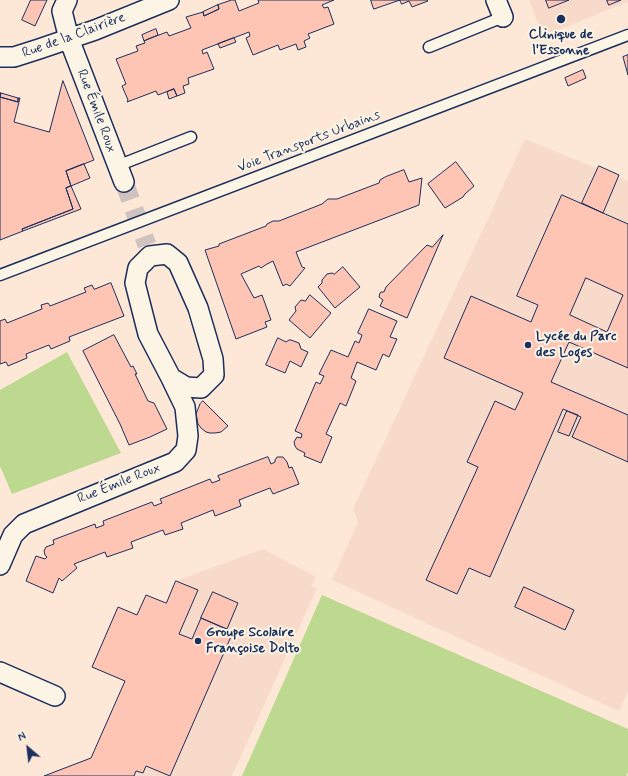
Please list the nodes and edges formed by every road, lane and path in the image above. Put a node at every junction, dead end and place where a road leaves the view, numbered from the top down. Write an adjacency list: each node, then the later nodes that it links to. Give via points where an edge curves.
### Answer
1 (66, 0): 6 (street, Rue Émile Roux, via 62,11)
2 (169, 0): 6 (street, Rue de la Clairière)
3 (496, 0): 4 (street)
4 (503, 17): 7 (lane)
5 (628, 35): 11 (lane, Voie Transports Urbains)
6 (69, 39): 8 (street, Rue de la Clairière, via 14,57); 10 (street, Rue Émile Roux)
7 (429, 47)
8 (0, 57)
9 (191, 137): 10 (lane)
10 (120, 174)
11 (0, 275)
12 (171, 378): 13 (street, via 186,387); 13 (street, Rue Émile Roux, via 148,334 135,283 138,268 149,250 167,254 178,263 198,308 213,360 214,375); 14 (street, Rue Émile Roux)
13 (201, 388): 14 (street, Rue Émile Roux)
14 (185, 407): 15 (street, Rue Émile Roux, via 188,436 186,450 175,462)
15 (6, 533): 16 (street, Rue Émile Roux)
16 (0, 565)
17 (0, 672): 18 (street)
18 (54, 696)

